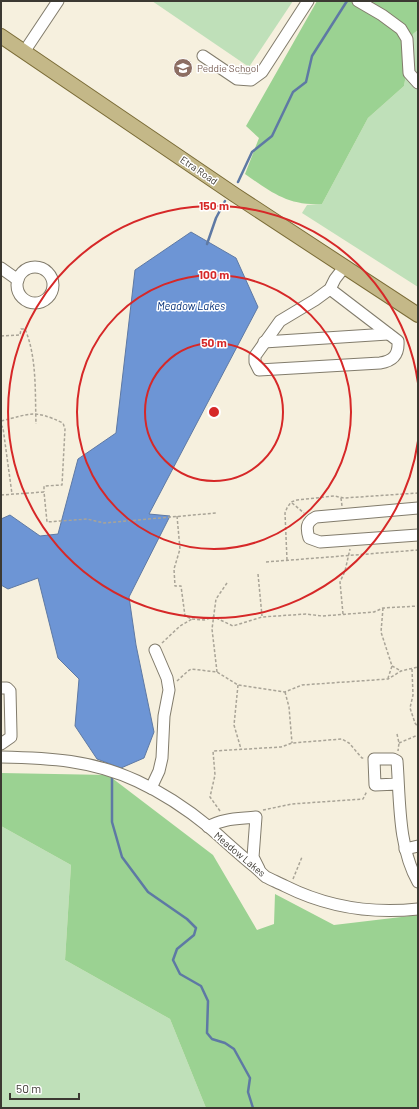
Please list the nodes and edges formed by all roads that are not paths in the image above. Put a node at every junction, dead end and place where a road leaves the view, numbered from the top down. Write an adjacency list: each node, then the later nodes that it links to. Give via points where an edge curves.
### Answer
1 (58, 1): 5 (street)
2 (308, 1): 6 (street, via 262,72 251,80 237,79)
3 (358, 1): 7 (street, via 401,29 407,39 409,73)
4 (1, 36): 5 (main road, Etra Road)
5 (24, 52): 8 (main road, Etra Road)
6 (203, 56)
7 (418, 83)
8 (345, 266): 11 (street); 12 (main road, Etra Road)
9 (1, 268): 10 (street)
10 (18, 280)
11 (330, 289): 13 (street); 14 (street, via 280,321)
12 (418, 315)
13 (388, 334): 14 (street); 14 (street, via 398,341 398,350 387,362 259,370 255,356)
14 (264, 342)
15 (418, 508): 16 (street, via 316,517 308,524 306,530 309,538 320,542)
16 (418, 535)
17 (155, 650): 22 (street, via 167,678 169,690 164,716 162,758)
18 (1, 688): 19 (street, via 10,691 12,733 11,737)
19 (1, 744)
20 (1, 757): 22 (street, Meadow Lakes, via 79,762 119,774)
21 (398, 784): 21 (street, via 396,761 374,759 375,785); 25 (street)
22 (151, 788): 23 (street, Meadow Lakes)
23 (208, 827): 26 (street, Meadow Lakes); 26 (street, via 223,820 256,817 253,857)
24 (418, 846): 25 (street)
25 (405, 849): 27 (street)
26 (259, 870): 28 (street, Meadow Lakes, via 289,888 335,905 362,910)
27 (417, 878)
28 (418, 909)

